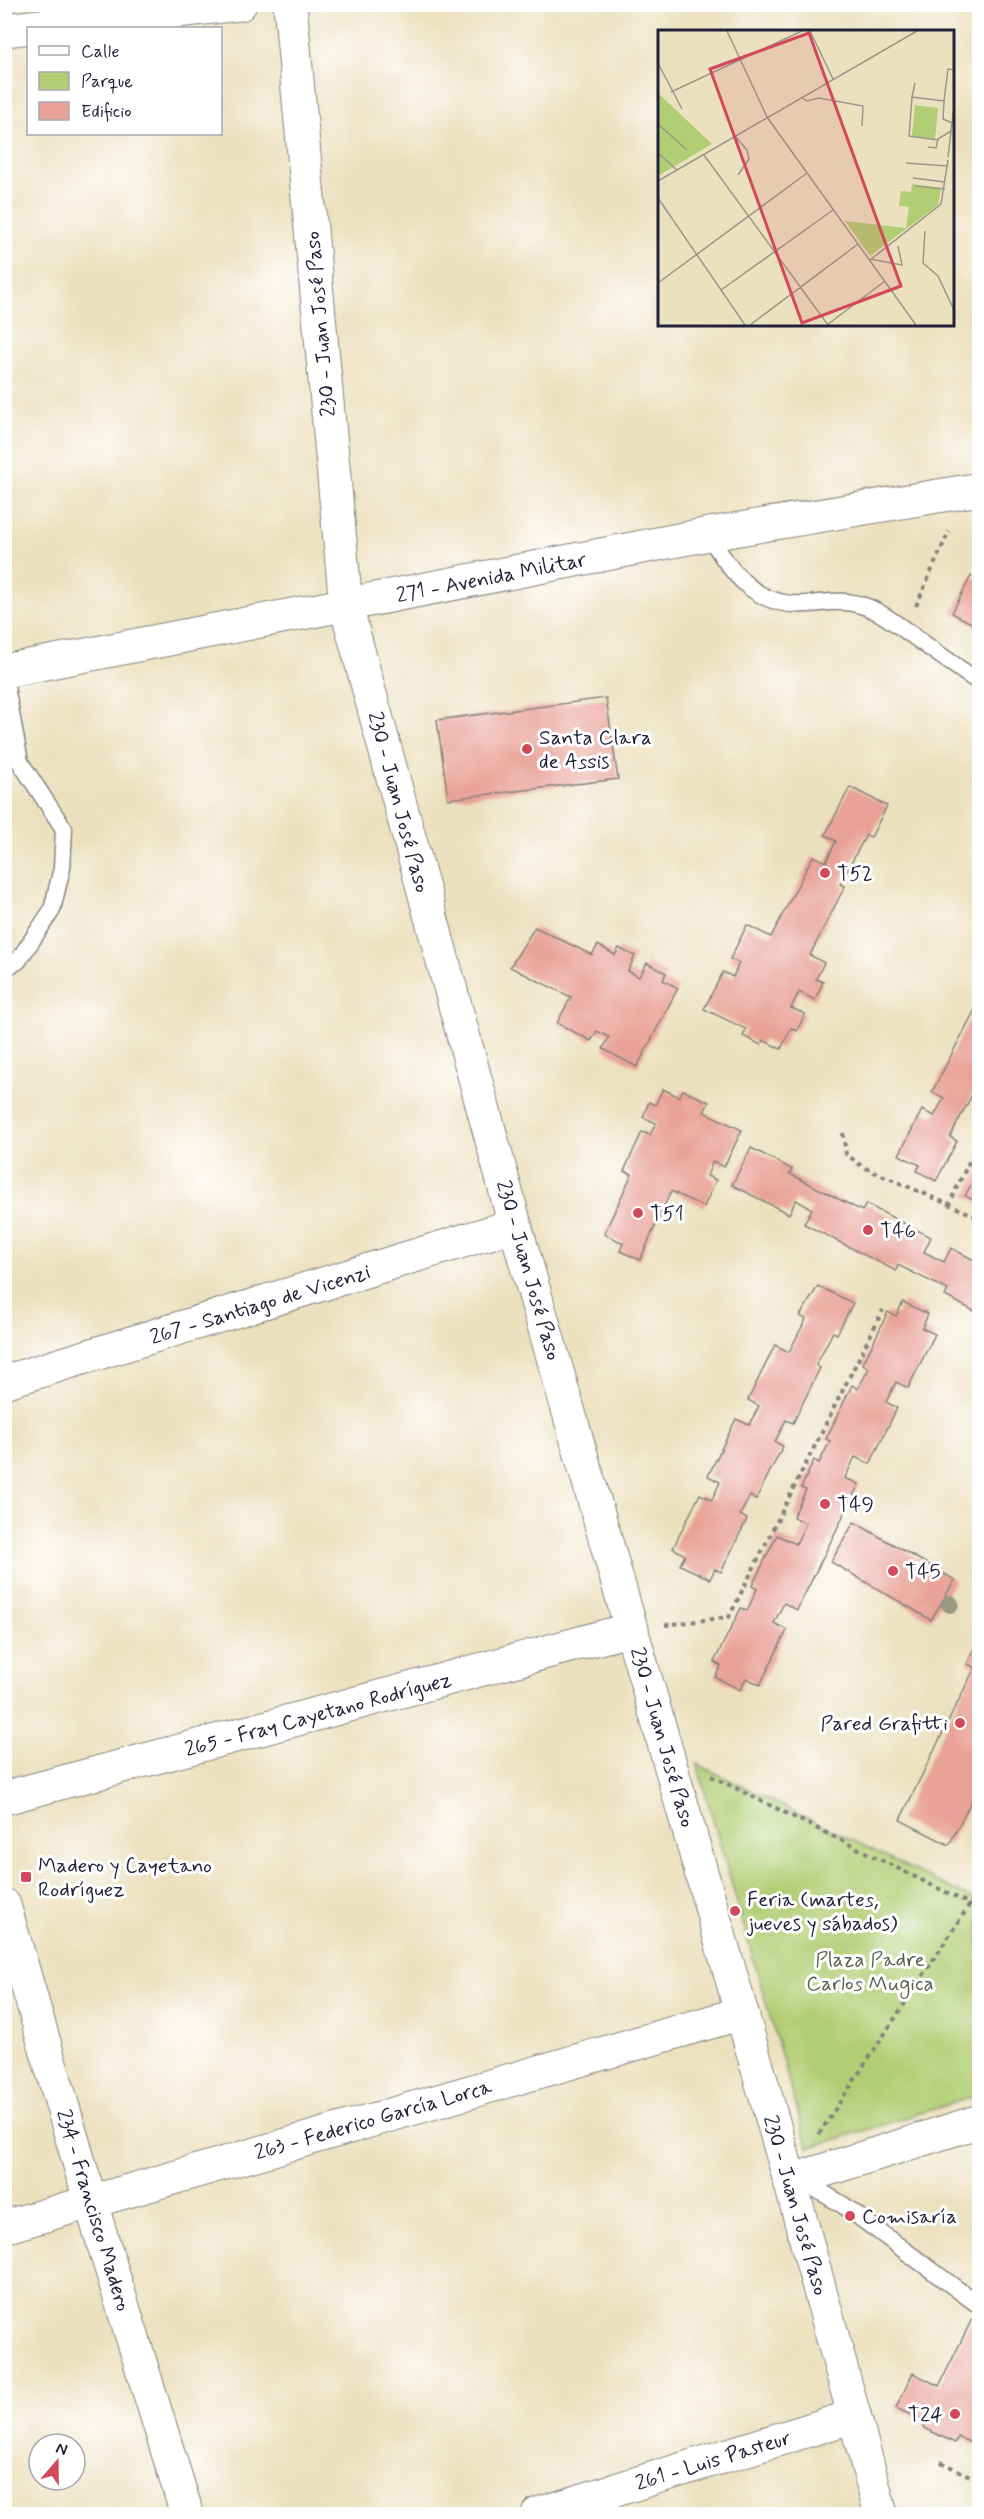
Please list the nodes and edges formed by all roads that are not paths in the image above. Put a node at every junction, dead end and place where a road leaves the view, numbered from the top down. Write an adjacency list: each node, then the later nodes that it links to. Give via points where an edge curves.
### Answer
1 (240, 4): 4 (street)
2 (290, 4): 8 (street, 230 - Juan José Paso)
3 (27, 27): 5 (street)
4 (31, 27)
5 (4, 30)
6 (973, 491): 7 (street, 271 - Avenida Militar)
7 (709, 534): 8 (street, 271 - Avenida Militar); 11 (lane, via 725,563 745,586 773,600 804,604 833,600 862,605)
8 (346, 606): 9 (street, 271 - Avenida Militar); 13 (street, 230 - Juan José Paso)
9 (4, 671)
10 (4, 676): 12 (lane, via 20,762 64,829 62,868 52,910 18,961)
11 (980, 682)
12 (4, 968)
13 (515, 1225): 14 (street, 267 - Santiago de Vicenzi); 15 (street, 230 - Juan José Paso)
14 (4, 1382)
15 (632, 1629): 16 (street, 265 - Fray Cayetano Rodríguez); 18 (street, 230 - Juan José Paso)
16 (4, 1798)
17 (4, 1905): 21 (street, 234 - Francisco Madero)
18 (742, 2013): 20 (street, 230 - Juan José Paso); 21 (street, 263 - Federico García Lorca)
19 (980, 2121): 20 (street)
20 (794, 2180): 23 (lane, via 843,2205); 24 (street, 230 - Juan José Paso)
21 (90, 2200): 22 (street, 263 - Federico García Lorca); 25 (street, 234 - Francisco Madero)
22 (4, 2227)
23 (980, 2306)
24 (854, 2416): 26 (street, 261 - Luis Pasteur); 27 (street, 230 - Juan José Paso)
25 (187, 2514)
26 (538, 2514)
27 (881, 2514)

